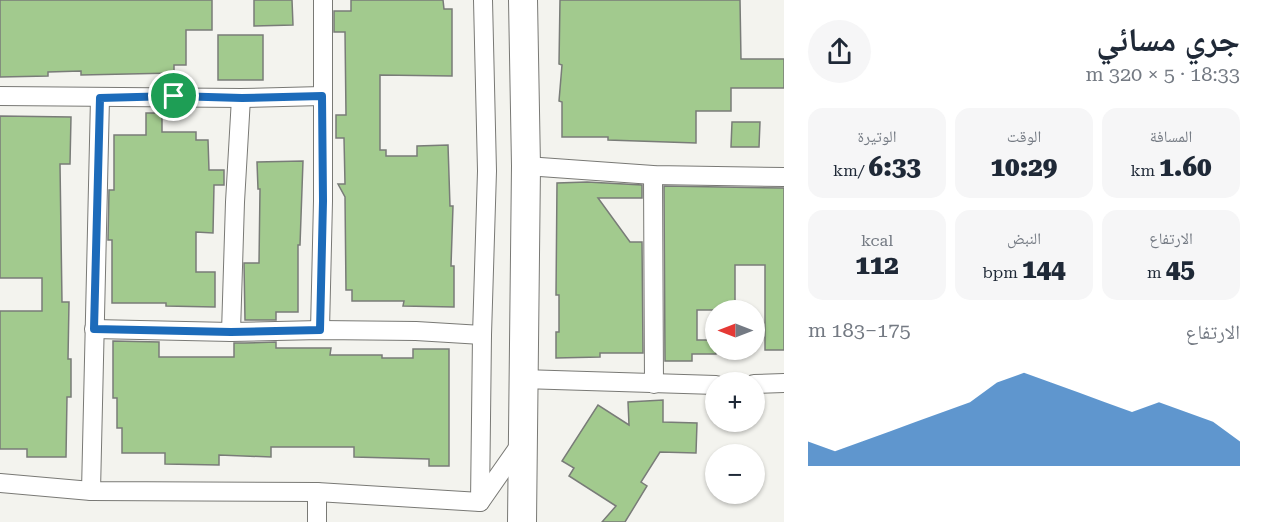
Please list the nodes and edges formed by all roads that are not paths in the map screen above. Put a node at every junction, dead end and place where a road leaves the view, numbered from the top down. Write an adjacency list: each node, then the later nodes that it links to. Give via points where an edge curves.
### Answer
1 (323, 0): 5 (street)
2 (483, 0): 14 (street, via 487,171)
3 (523, 0): 8 (main road)
4 (0, 96): 6 (street)
5 (322, 96): 7 (street); 12 (street)
6 (100, 98): 7 (street); 11 (street)
7 (242, 98): 13 (street)
8 (526, 166): 9 (street); 15 (main road)
9 (653, 175): 10 (street); 17 (street)
10 (784, 177)
11 (94, 329): 13 (street); 22 (street)
12 (320, 330): 13 (street); 14 (street)
13 (231, 332)
14 (482, 335): 24 (street)
15 (522, 379): 17 (street); 20 (main road)
16 (784, 383): 18 (street)
17 (654, 384): 19 (street)
18 (765, 384)
19 (705, 385)
20 (523, 440): 24 (street); 26 (main road)
21 (0, 483): 22 (street)
22 (91, 491): 23 (street)
23 (317, 492): 24 (street); 25 (street)
24 (480, 502)
25 (317, 522)
26 (522, 522)

